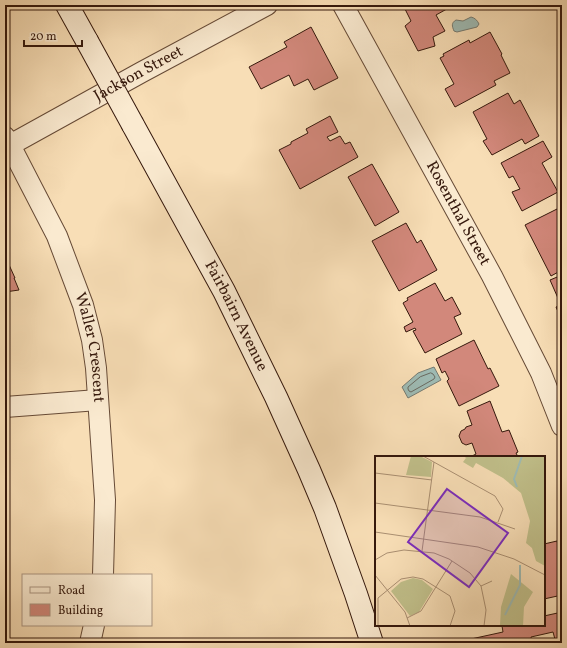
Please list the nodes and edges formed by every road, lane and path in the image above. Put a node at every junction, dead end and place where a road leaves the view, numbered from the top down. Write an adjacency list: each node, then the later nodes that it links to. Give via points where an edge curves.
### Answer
1 (67, 5): 11 (main road, Fairbairn Avenue, bridge, via 224,290 279,404 324,508)
2 (268, 5): 4 (street, Jackson Street)
3 (344, 5): 7 (street, Rosenthal Street, via 492,276 541,373)
4 (8, 141): 5 (street, Waller Crescent, via 57,236 83,305 92,340)
5 (98, 400): 6 (street); 8 (street, Waller Crescent, via 105,500)
6 (5, 407)
7 (562, 426)
8 (103, 574)
9 (94, 626): 10 (street)
10 (90, 643)
11 (372, 643)

